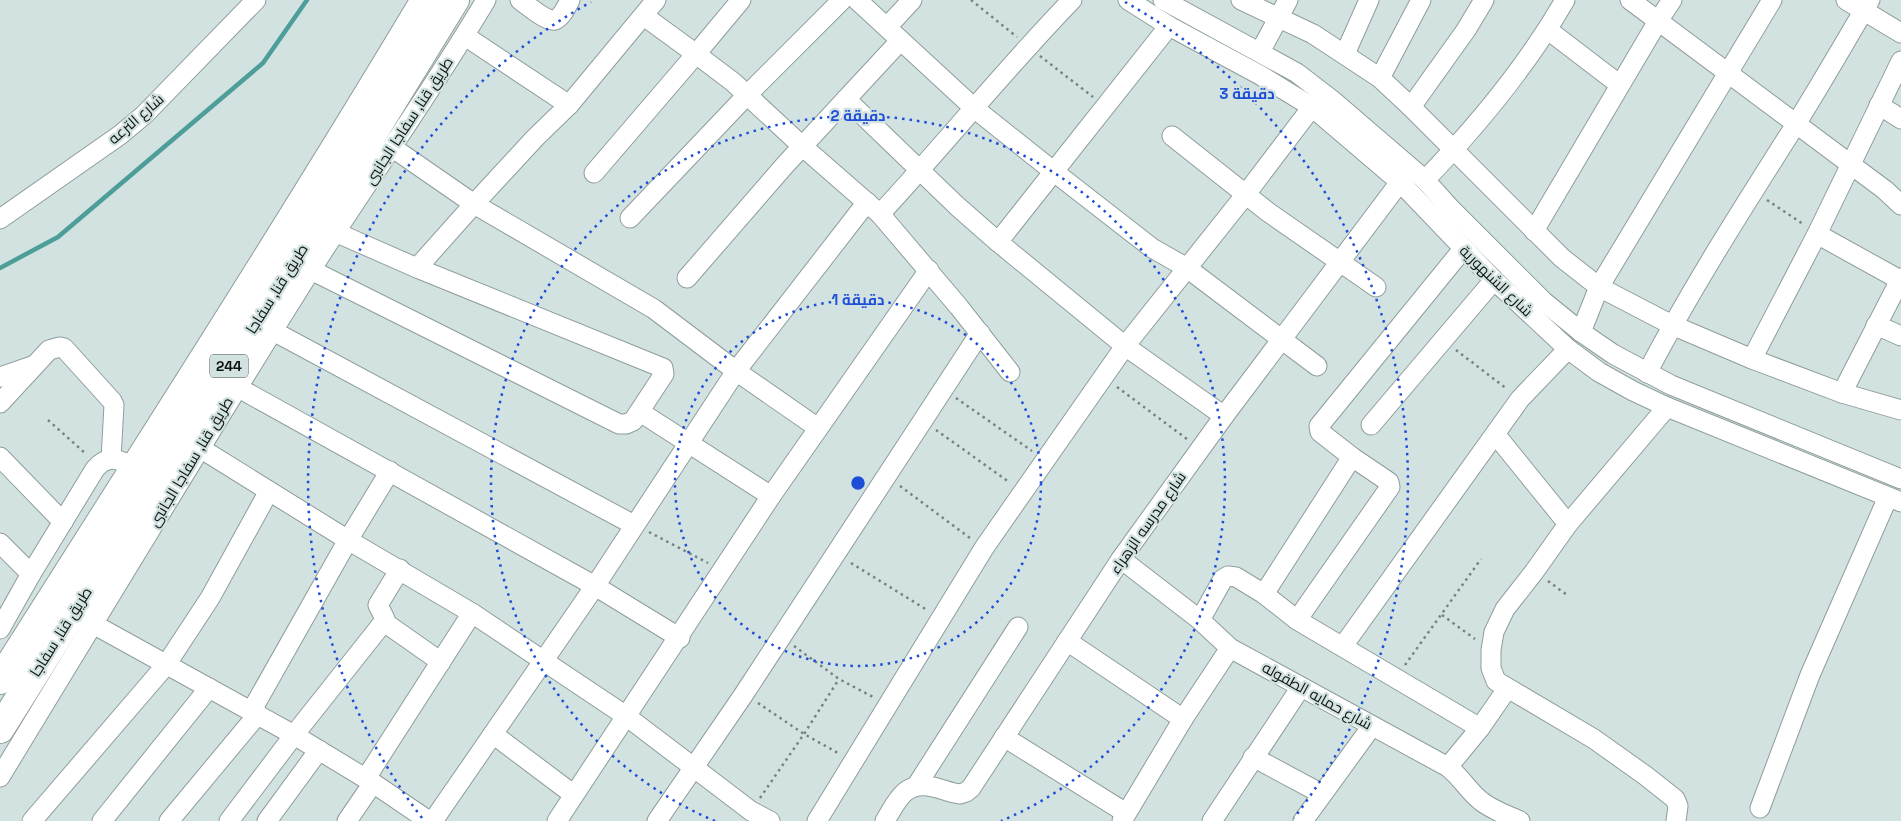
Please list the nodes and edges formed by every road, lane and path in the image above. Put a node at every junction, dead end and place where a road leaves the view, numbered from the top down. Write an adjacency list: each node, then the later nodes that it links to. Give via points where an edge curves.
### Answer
1 (256, 0): 67 (street, شارع الترعه, via 144,115)
2 (426, 0): 121 (highway, طريق قنا, سفاجا / 244, via 356,115)
3 (455, 0): 176 (highway, طريق قنا, سفاجا / 244)
4 (486, 0): 33 (street, طريق قنا, سفاجا الجانبى)
5 (520, 0): 6 (street, via 553,21)
6 (570, 0)
7 (656, 0): 26 (street)
8 (741, 0): 36 (street)
9 (842, 0): 42 (street)
10 (857, 0): 30 (street)
11 (912, 0): 30 (street)
12 (1072, 0): 48 (street)
13 (1128, 0): 29 (street, شارع الشنهورية)
14 (1163, 0): 35 (street, شارع الشنهورية)
15 (1241, 0): 27 (street)
16 (1288, 0): 27 (street)
17 (1369, 0): 37 (street)
18 (1421, 0): 40 (street)
19 (1484, 0): 47 (street)
20 (1565, 0): 31 (street)
21 (1630, 0): 28 (street)
22 (1672, 0): 28 (street)
23 (1772, 0): 39 (street)
24 (1846, 0): 25 (street)
25 (1867, 5): 32 (street); 50 (street)
26 (644, 16): 36 (street); 44 (street)
27 (1279, 17): 35 (street); 37 (street)
28 (1658, 21): 39 (street); 41 (street)
29 (1170, 26): 46 (street, شارع الشنهورية); 57 (street)
30 (886, 27): 34 (street)
31 (1548, 30): 41 (street); 54 (street)
32 (1901, 33)
33 (465, 36): 44 (street); 53 (street, طريق قنا, سفاجا الجانبى)
34 (900, 41): 43 (street); 48 (street)
35 (1260, 52): 59 (street, شارع الشنهورية, via 1297,73 1332,100)
36 (696, 54): 42 (street); 58 (street)
37 (1344, 54): 40 (street)
38 (1901, 61): 45 (street)
39 (1729, 74): 50 (street); 82 (street)
40 (1380, 78): 47 (street)
41 (1620, 84): 68 (street)
42 (746, 95): 52 (street); 66 (street)
43 (846, 99): 52 (street); 56 (street)
44 (569, 105): 63 (street)
45 (1879, 105): 49 (street); 55 (street)
46 (1312, 107): 60 (street, شارع الشنهورية); 62 (street)
47 (1411, 107): 54 (street)
48 (974, 108): 56 (street); 57 (street)
49 (1901, 118)
50 (1796, 123): 55 (street); 61 (street)
51 (1172, 136): 62 (street)
52 (802, 146): 65 (street); 78 (street)
53 (393, 148): 63 (street); 69 (street, طريق قنا, سفاجا الجانبى)
54 (1454, 150): 59 (street); 68 (street)
55 (1850, 164): 64 (street); 70 (street)
56 (921, 170): 65 (street); 71 (street)
57 (1053, 171): 71 (street); 75 (street, via 1152,248)
58 (594, 173)
59 (1425, 180): 86 (street, شارع الشنهورية, via 1544,301)
60 (1400, 182): 72 (street, شارع الشنهورية); 73 (street, شارع مدرسه الزهراء)
61 (1753, 190): 70 (path); 83 (street)
62 (1246, 194): 73 (street); 75 (street)
63 (474, 204): 74 (street); 96 (street, via 654,309)
64 (1901, 205)
65 (874, 208): 77 (street); 96 (street)
66 (630, 218)
67 (0, 219)
68 (1534, 231): 82 (street)
69 (335, 232): 74 (street); 76 (street, طريق قنا, سفاجا الجانبى)
70 (1817, 234): 79 (street); 93 (street)
71 (998, 242): 91 (street)
72 (1463, 249): 80 (street, شارع الشنهورية); 119 (street, via 1319,426 1320,432)
73 (1340, 262): 81 (street); 89 (street, شارع مدرسه الزهراء)
74 (417, 268): 108 (street, via 663,368 664,374)
75 (1187, 268): 89 (street); 91 (street)
76 (311, 270): 85 (street, طريق قنا, سفاجا الجانبى); 108 (street, via 619,424 633,421)
77 (929, 270): 87 (street); 113 (street)
78 (687, 278)
79 (1901, 279): 84 (street)
80 (1494, 280): 90 (street); 92 (street, شارع الشنهورية)
81 (1376, 287)
82 (1599, 287): 83 (street); 86 (street)
83 (1672, 325): 93 (street); 98 (street)
84 (1876, 325): 88 (street); 103 (street)
85 (273, 331): 101 (street, طريق قنا, سفاجا الجانبى); 131 (street)
86 (1581, 332): 98 (street, شارع الشنهورية)
87 (980, 333): 97 (street); 102 (street)
88 (1901, 336)
89 (1282, 339): 95 (street); 109 (street, شارع مدرسه الزهراء)
90 (1443, 340): 104 (path); 112 (street)
91 (1125, 346): 99 (street); 109 (street)
92 (1568, 349): 104 (street); 106 (street, شارع الشنهورية, via 1599,372)
93 (1752, 358): 103 (street)
94 (36, 365): 100 (street); 105 (street); 121 (street, via 50,350 64,348 112,401 115,409)
95 (1317, 366)
96 (736, 371): 113 (street); 115 (street)
97 (1010, 372)
98 (1647, 373): 124 (street, شارع الشنهورية)
99 (1104, 376): 117 (path); 120 (street)
100 (0, 377)
101 (237, 387): 116 (street, طريق قنا, سفاجا الجانبى); 122 (street)
102 (943, 388): 111 (street); 120 (path)
103 (1842, 393): 107 (street)
104 (1520, 399): 114 (street)
105 (0, 402)
106 (1667, 406): 128 (street, شارع الشنهورية); 130 (street)
107 (1901, 410)
108 (640, 412): 115 (street)
109 (1224, 416): 117 (street, شارع مدرسه الزهراء)
110 (48, 420): 121 (path)
111 (923, 420): 123 (street); 126 (path)
112 (1371, 424)
113 (818, 428): 127 (street)
114 (1496, 435): 130 (street); 157 (street)
115 (688, 444): 127 (street); 131 (street)
116 (200, 448): 125 (street); 151 (street, طريق قنا, سفاجا الجانبى)
117 (1200, 449): 136 (street, شارع مدرسه الزهراء)
118 (0, 457): 129 (street)
119 (1352, 457): 143 (street); 149 (street, via 1388,482 1390,487)
120 (1046, 460): 126 (street)
121 (114, 464): 129 (street); 165 (highway, طريق قنا, سفاجا / 244)
122 (390, 471): 132 (street); 142 (street)
123 (887, 476): 134 (path); 135 (street)
124 (1901, 479)
125 (270, 491): 132 (street); 162 (street, via 210,598)
126 (1023, 492): 134 (street)
127 (771, 496): 139 (street)
128 (1894, 499): 191 (street, via 1810,675)
129 (64, 522): 141 (street)
130 (1568, 524): 140 (street)
131 (634, 525): 139 (path); 142 (street)
132 (348, 540): 138 (street); 171 (street)
133 (0, 544): 141 (street)
134 (984, 548): 147 (street)
135 (836, 554): 147 (path); 154 (street)
136 (1121, 559): 148 (street, شارع حمايه الطفوله); 156 (street, شارع مدرسه الزهراء)
137 (1481, 559): 146 (path)
138 (400, 569): 145 (street); 150 (street, via 378,604)
139 (723, 570): 155 (street)
140 (1534, 572): 144 (path); 159 (street, via 1505,609)
141 (31, 574): 153 (street)
142 (595, 586): 155 (street); 160 (street)
143 (1264, 594): 148 (street, via 1236,577 1228,576 1223,579); 149 (street)
144 (1567, 595)
145 (472, 613): 160 (street); 161 (street)
146 (1442, 615): 159 (path); 163 (path)
147 (941, 618): 170 (street)
148 (1200, 620): 158 (street, شارع حمايه الطفوله)
149 (1297, 620): 157 (street)
150 (384, 622): 161 (street); 179 (street)
151 (93, 624): 162 (street); 186 (street, طريق قنا, سفاجا الجانبى)
152 (1018, 627): 188 (street)
153 (0, 629)
154 (780, 636): 164 (path); 169 (street)
155 (680, 638): 172 (street)
156 (1067, 641): 173 (street); 180 (street, شارع مدرسه الزهراء)
157 (1343, 646): 163 (street)
158 (1230, 648): 166 (street, شارع حمايه الطفوله); 173 (street)
159 (1490, 650): 168 (street, via 1496,681)
160 (544, 661): 172 (street); 177 (street)
161 (441, 662): 187 (street)
162 (166, 665): 167 (street); 195 (street)
163 (1395, 678): 175 (street)
164 (839, 679): 170 (path); 178 (path)
165 (0, 680)
166 (1301, 687): 174 (street, شارع حمايه الطفوله); 182 (street)
167 (209, 688): 171 (street); 196 (street)
168 (1507, 689): 175 (street); 211 (street, via 1594,739 1660,788 1678,806)
169 (744, 694): 178 (path); 184 (street)
170 (889, 705): 183 (street)
171 (255, 712): 179 (street); 197 (street)
172 (626, 716): 184 (street); 190 (street)
173 (1182, 719): 193 (street)
174 (1372, 726): 185 (street, شارع حمايه الطفوله); 189 (street)
175 (1480, 728): 185 (street)
176 (0, 730)
177 (493, 734): 190 (street); 202 (street)
178 (804, 734): 183 (path); 192 (path)
179 (294, 735): 181 (street); 198 (street)
180 (1004, 737): 188 (street, شارع مدرسه الزهراء, via 966,792 954,793); 193 (street)
181 (319, 750): 187 (street); 199 (street)
182 (1253, 757): 189 (street); 208 (street)
183 (854, 761): 206 (street)
184 (694, 767): 192 (street); 204 (street)
185 (1448, 767): 194 (street, شارع حمايه الطفوله)
186 (0, 777)
187 (369, 780): 200 (street); 201 (street)
188 (918, 785): 207 (street, via 898,798)
189 (1322, 794): 209 (street)
190 (574, 795): 203 (street)
191 (1760, 808)
192 (748, 816): 205 (street)
193 (1124, 817)
194 (1499, 817): 210 (street, شارع حمايه الطفوله)
195 (32, 821)
196 (102, 821)
197 (168, 821)
198 (229, 821)
199 (267, 821)
200 (347, 821)
201 (429, 821)
202 (433, 821)
203 (558, 821)
204 (657, 821)
205 (770, 821)
206 (817, 821)
207 (885, 821)
208 (1212, 821)
209 (1303, 821)
210 (1520, 821)
211 (1676, 821)

